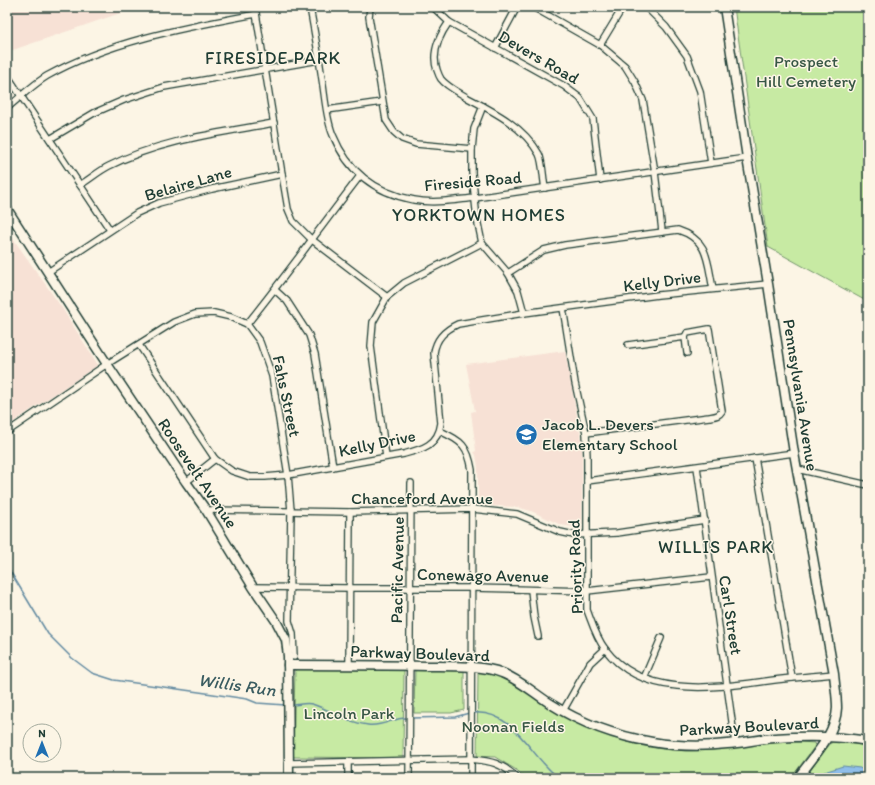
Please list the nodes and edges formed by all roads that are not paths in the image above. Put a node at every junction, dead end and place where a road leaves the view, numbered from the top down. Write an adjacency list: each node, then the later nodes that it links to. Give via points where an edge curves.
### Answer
1 (255, 7): 10 (street)
2 (312, 7): 14 (street, Fireside Road)
3 (370, 7): 18 (street, via 369,17)
4 (433, 7): 11 (street, Devers Road)
5 (517, 7): 13 (street)
6 (533, 7): 12 (street)
7 (623, 7): 12 (street)
8 (724, 7): 25 (street, Pennsylvania Avenue)
9 (648, 8): 26 (street, via 687,56 700,91)
10 (256, 14): 15 (street); 17 (street, via 140,39 90,56 46,77)
11 (449, 22): 13 (street, Devers Road); 19 (street, via 436,48 435,65 440,78)
12 (600, 45): 27 (street, via 625,66 643,100)
13 (495, 48): 30 (street, Devers Road, via 564,86 580,98 593,119)
14 (319, 60): 15 (street); 21 (street, Fireside Road)
15 (265, 69): 22 (street); 23 (street, via 164,87 130,98 94,114)
16 (7, 75): 17 (street)
17 (21, 96): 20 (street); 23 (street)
18 (382, 102): 21 (street); 24 (street, via 386,120 402,139 416,144)
19 (483, 106): 24 (street, via 474,129); 32 (street, via 499,114 532,143 541,156)
20 (7, 108)
21 (327, 110): 29 (street, Fireside Road, via 333,135 344,156)
22 (274, 123): 28 (street); 31 (street, via 181,141 139,153 108,166)
23 (50, 139): 31 (street)
24 (472, 149): 33 (street)
25 (747, 158): 26 (street, Fireside Road); 41 (street, Pennsylvania Avenue)
26 (711, 163): 27 (street, Fireside Road)
27 (655, 172): 30 (street, Fireside Road); 36 (street)
28 (282, 174): 35 (street, Belaire Lane, via 159,203); 37 (street, via 288,209 293,221)
29 (360, 176): 33 (street, Fireside Road, via 374,187 416,200); 37 (street)
30 (600, 180): 32 (street, Fireside Road)
31 (80, 185): 35 (street)
32 (545, 188): 33 (street, Fireside Road)
33 (475, 198): 38 (street)
34 (7, 209): 39 (street, Roosevelt Avenue)
35 (110, 230): 39 (street, Belaire Lane)
36 (662, 231): 40 (street, via 544,250); 42 (street, via 678,230 697,239 704,249)
37 (312, 239): 43 (street); 44 (street)
38 (482, 243): 40 (street); 44 (street, via 404,283)
39 (48, 272): 52 (street, Roosevelt Avenue)
40 (508, 273): 46 (street, via 518,291)
41 (768, 284): 42 (street, Kelly Drive); 56 (street, Pennsylvania Avenue)
42 (713, 289): 45 (street, Kelly Drive)
43 (275, 290): 47 (street); 60 (street, via 287,301 309,335 315,354)
44 (387, 297): 57 (street, via 374,322 371,346)
45 (563, 308): 46 (street, Kelly Drive); 55 (street, Priority Road)
46 (524, 313): 53 (street, Kelly Drive, via 458,324 449,328 437,341 434,353)
47 (247, 324): 49 (street, via 214,313 195,314 174,322); 63 (street, Fahs Street, via 260,342 272,376)
48 (685, 338): 50 (street); 51 (street); 55 (street, via 691,331 710,329 722,411 718,416)
49 (139, 344): 52 (street); 59 (street, Kelly Drive)
50 (628, 345)
51 (687, 354)
52 (107, 364): 54 (street); 65 (street, Roosevelt Avenue)
53 (440, 431): 57 (street, Kelly Drive, via 430,445 416,451); 68 (street, via 455,438 468,452 472,470)
54 (7, 432)
55 (586, 432): 64 (street, Priority Road)
56 (794, 453): 58 (street); 62 (street, Pennsylvania Avenue)
57 (386, 457): 60 (street, Kelly Drive)
58 (754, 458): 61 (street); 93 (street)
59 (215, 460): 63 (street, Kelly Drive, via 232,471 250,477); 65 (street)
60 (333, 467): 63 (street, Kelly Drive)
61 (697, 467): 64 (street); 73 (street, Carl Street)
62 (797, 469): 67 (street); 91 (street, Pennsylvania Avenue)
63 (288, 475): 71 (street, Fahs Street)
64 (587, 481): 74 (street, Priority Road)
65 (186, 482): 69 (street, Roosevelt Avenue)
66 (411, 483): 70 (street, Pacific Avenue)
67 (868, 485)
68 (473, 509): 70 (street, Chanceford Avenue); 74 (street, Chanceford Avenue, via 517,514 560,532); 79 (street)
69 (206, 510): 71 (street, Chanceford Avenue); 76 (street, Roosevelt Avenue)
70 (411, 510): 72 (street, Chanceford Avenue); 80 (street, Pacific Avenue)
71 (291, 511): 72 (street, Chanceford Avenue); 77 (street, Fahs Street)
72 (350, 512): 78 (street)
73 (704, 520): 74 (street, Chanceford Avenue); 75 (street, Carl Street)
74 (587, 535): 82 (street, Priority Road)
75 (711, 577): 82 (street, Conewago Avenue); 94 (street, Carl Street)
76 (253, 587): 77 (street, Conewago Avenue); 87 (street, Roosevelt Avenue, via 276,620 286,640)
77 (290, 587): 78 (street, Conewago Avenue); 86 (street, Fahs Street)
78 (349, 588): 80 (street, Conewago Avenue); 88 (street)
79 (472, 588): 80 (street, Conewago Avenue); 81 (street, Conewago Avenue); 90 (street)
80 (410, 589): 89 (street, Pacific Avenue)
81 (531, 590): 82 (street, Conewago Avenue); 83 (street)
82 (587, 591): 85 (street, Priority Road, via 587,610)
83 (538, 636)
84 (661, 638): 92 (street)
85 (605, 649): 92 (street, Priority Road, via 617,661); 95 (street, via 590,663)
86 (294, 657)
87 (288, 665): 88 (street, Parkway Boulevard); 102 (street, Roosevelt Avenue)
88 (349, 665): 89 (street, Parkway Boulevard)
89 (410, 666): 90 (street, Parkway Boulevard); 100 (street, Pacific Avenue)
90 (470, 668): 95 (street, Parkway Boulevard, via 502,673); 99 (street)
91 (834, 674): 93 (street, Priority Road); 96 (street, Pennsylvania Avenue, via 837,710)
92 (644, 678): 94 (street, Priority Road, via 687,688)
93 (792, 678): 94 (street, Priority Road)
94 (728, 686): 98 (street, Carl Street)
95 (563, 711): 98 (street, Parkway Boulevard, via 592,726 638,740 688,746)
96 (828, 737): 97 (street, Parkway Boulevard); 98 (street, Parkway Boulevard, via 774,738); 108 (street, Pennsylvania Avenue)
97 (868, 742)
98 (735, 743)
99 (471, 760): 100 (street); 106 (street); 107 (street, via 490,761 508,769)
100 (409, 761): 101 (street); 105 (street, Pacific Avenue)
101 (348, 762): 102 (street); 104 (street)
102 (289, 763): 103 (street, Roosevelt Avenue)
103 (289, 778)
104 (348, 778)
105 (409, 778)
106 (471, 778)
107 (517, 778)
108 (798, 778)

